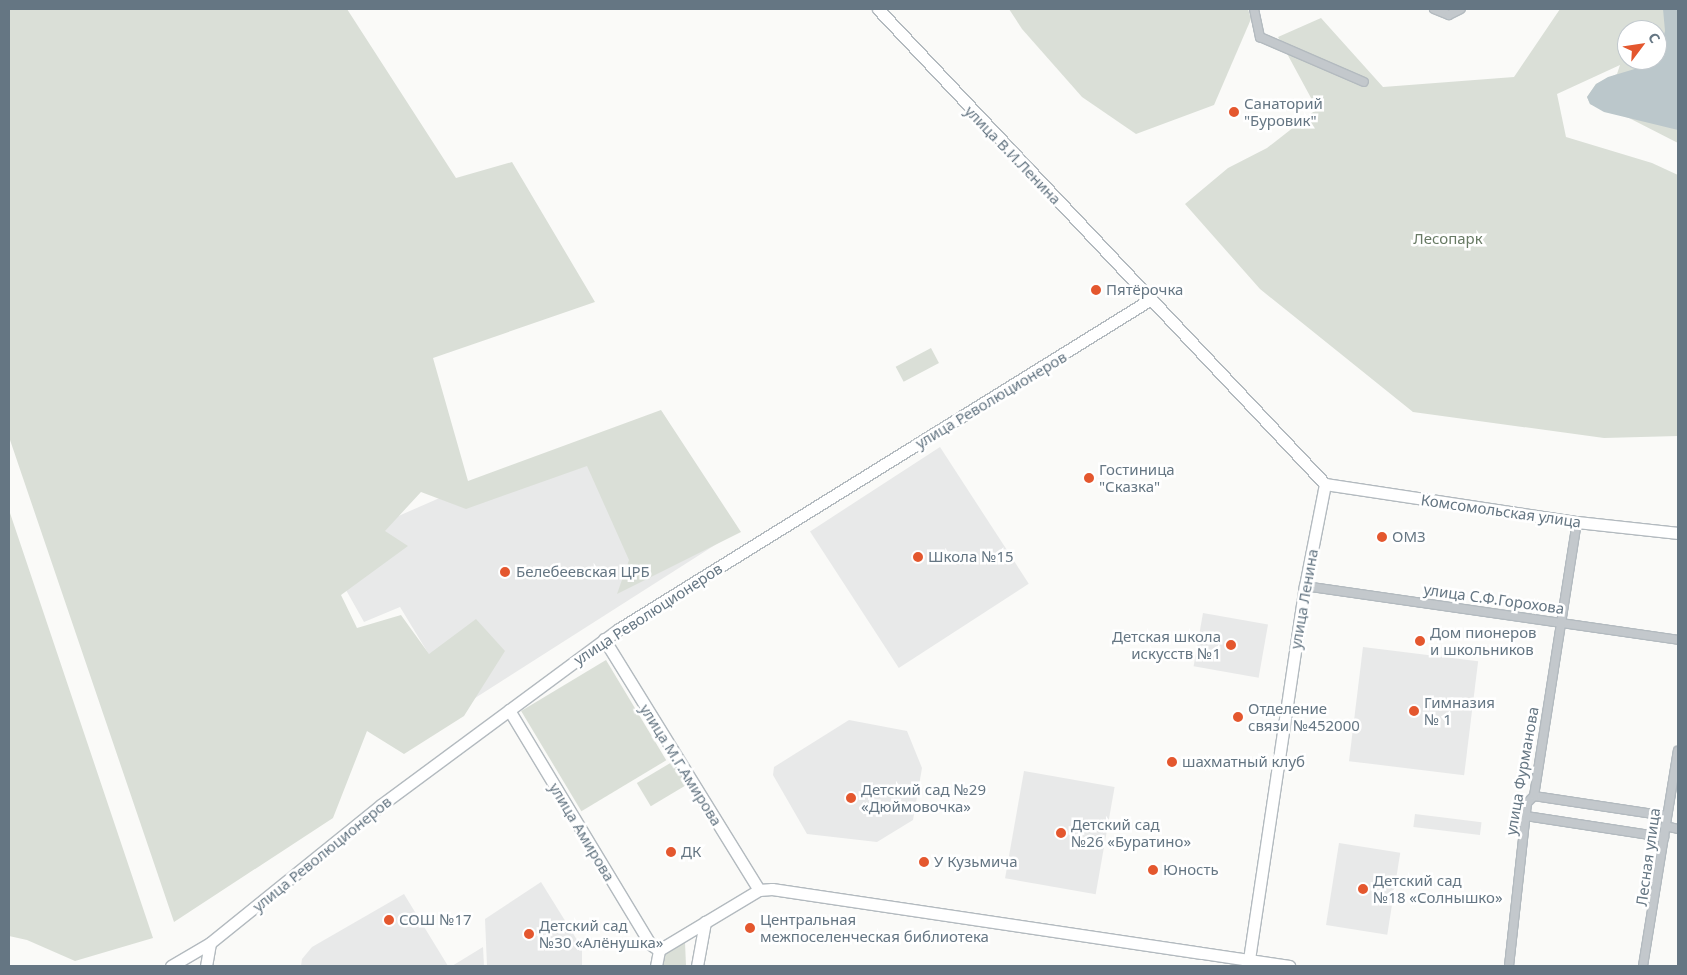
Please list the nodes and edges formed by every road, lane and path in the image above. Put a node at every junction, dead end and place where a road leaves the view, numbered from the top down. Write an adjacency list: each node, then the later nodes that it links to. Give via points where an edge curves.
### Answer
1 (878, 9): 6 (main road, улица В.И.Ленина)
2 (1254, 9): 5 (street, via 1260,38)
3 (1434, 9): 4 (street, via 1449,15)
4 (1461, 9)
5 (1364, 82)
6 (1151, 299): 7 (main road); 12 (main road, улица Революционеров)
7 (1325, 484): 8 (main road, Комсомольская улица); 10 (main road, улица Ленина)
8 (1577, 522): 9 (main road, Комсомольская улица); 11 (street, улица Фурманова)
9 (1678, 533)
10 (1305, 586): 11 (street, улица С.Ф.Горохова); 26 (main road, улица Ленина)
11 (1560, 623): 13 (street, улица С.Ф.Горохова); 16 (street, улица Фурманова)
12 (604, 639): 14 (main road, улица Революционеров); 22 (main road, улица М.Г.Амирова)
13 (1678, 640)
14 (510, 710): 24 (main road, улица Революционеров, via 381,806); 25 (main road, улица Амирова, via 650,944)
15 (1678, 751): 18 (street, Лесная улица)
16 (1534, 796): 17 (street, улица Фурманова, via 1527,803); 18 (street)
17 (1526, 816): 21 (street); 32 (street, улица Фурманова)
18 (1667, 816): 19 (street, Лесная улица)
19 (1665, 826): 20 (street); 21 (street, Лесная улица)
20 (1678, 829)
21 (1664, 837): 33 (street, Лесная улица)
22 (759, 890): 23 (main road); 26 (main road, via 772,889)
23 (705, 922): 25 (main road); 30 (main road)
24 (210, 943): 27 (main road, улица Революционеров); 28 (main road)
25 (659, 950): 29 (main road)
26 (1248, 963): 31 (main road)
27 (170, 966)
28 (206, 966)
29 (656, 966)
30 (697, 966)
31 (1285, 966)
32 (1509, 966)
33 (1643, 966)

